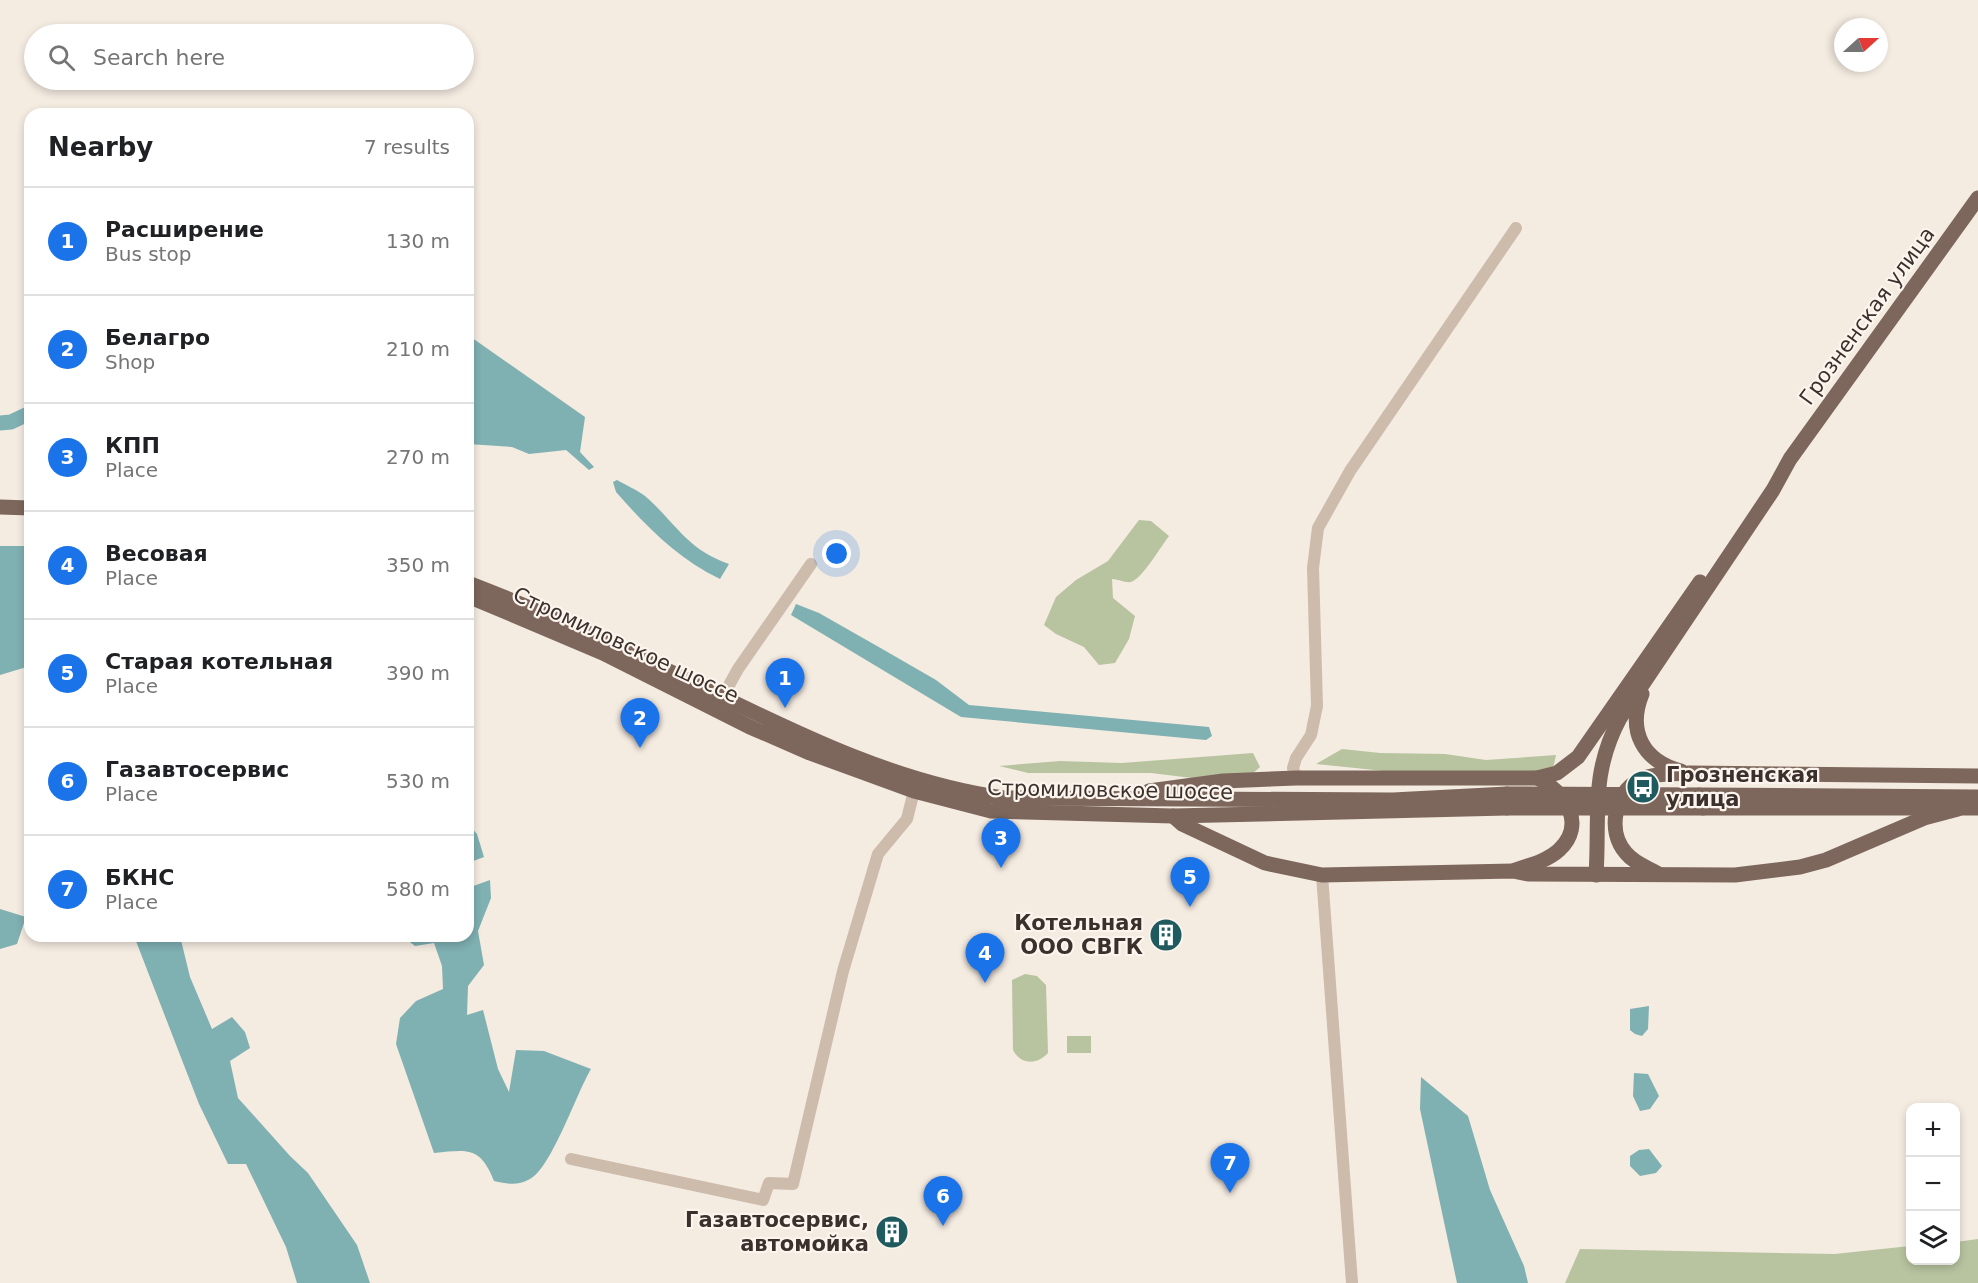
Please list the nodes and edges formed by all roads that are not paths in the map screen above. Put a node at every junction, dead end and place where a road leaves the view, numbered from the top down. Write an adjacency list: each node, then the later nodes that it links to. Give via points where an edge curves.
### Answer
1 (1978, 198): 3 (main road, Грозненская улица)
2 (1516, 228): 14 (street, via 1350,471 1318,528 1313,567 1317,706 1311,735 1293,768)
3 (1790, 459): 9 (main road, Грозненская улица); 11 (main road, Грозненская улица, via 1766,486)
4 (0, 507): 5 (main road)
5 (24, 508)
6 (811, 564): 10 (street)
7 (474, 586): 10 (main road, Стромиловское шоссе, via 571,624)
8 (474, 599): 16 (main road, Стромиловское шоссе, via 603,654 750,727)
9 (1646, 682): 12 (main road, via 1635,717 1639,740 1651,758); 27 (main road, Грозненская улица, via 1620,718 1603,756 1597,792)
10 (722, 698): 18 (main road, Стромиловское шоссе, via 824,744 979,795)
11 (1608, 717): 15 (main road, Грозненская улица, via 1568,766); 27 (main road, via 1595,752 1589,788)
12 (1690, 773): 13 (main road); 25 (main road, via 1640,780 1623,796 1617,810 1616,832 1626,853 1636,863)
13 (1978, 776)
14 (1296, 778): 15 (main road); 18 (main road, via 1223,781)
15 (1537, 778): 24 (main road, via 1565,799 1570,829 1566,840 1550,856)
16 (914, 791): 23 (main road, Стромиловское шоссе, via 991,811); 28 (street, via 907,819 878,854 843,971 793,1184 769,1183 763,1200)
17 (1978, 796): 20 (main road)
18 (1092, 799): 19 (main road, Стромиловское шоссе)
19 (1507, 801): 20 (main road, bridge); 23 (main road, Стромиловское шоссе)
20 (1701, 802): 22 (main road)
21 (1978, 808): 22 (main road)
22 (1958, 809): 25 (main road, via 1924,818 1826,861 1800,867 1735,875)
23 (1173, 816): 26 (main road, via 1182,824 1265,863)
24 (1513, 871): 26 (main road); 27 (main road)
25 (1660, 874): 27 (main road)
26 (1322, 875): 29 (street)
27 (1596, 875)
28 (571, 1159)
29 (1352, 1283)

